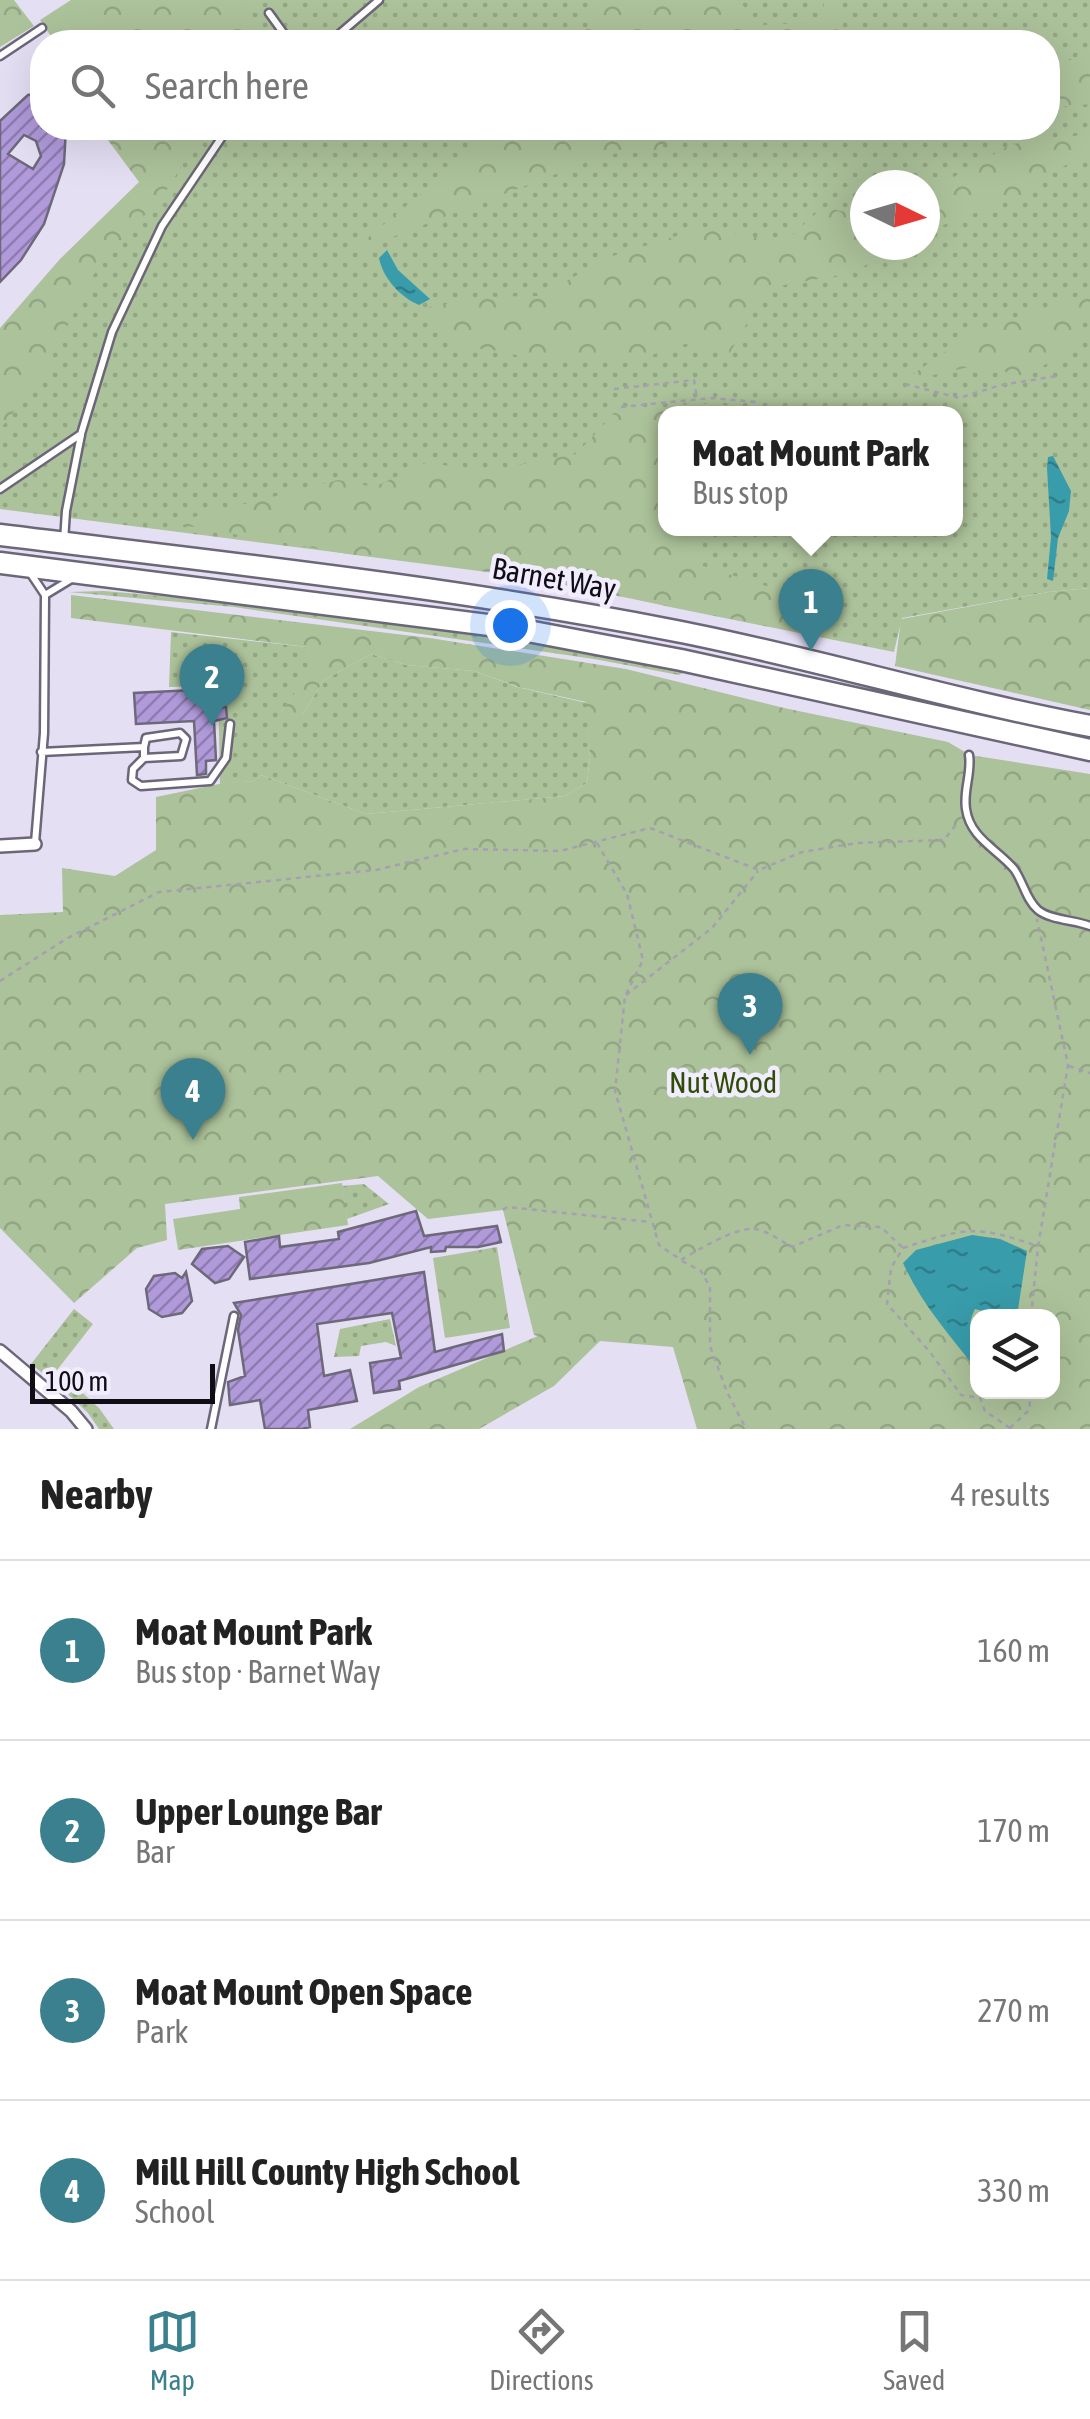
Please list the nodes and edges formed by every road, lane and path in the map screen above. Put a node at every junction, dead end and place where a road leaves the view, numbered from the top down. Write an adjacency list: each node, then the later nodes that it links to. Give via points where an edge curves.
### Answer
1 (379, 0): 6 (lane)
2 (268, 13): 5 (lane)
3 (42, 28): 4 (lane)
4 (39, 30)
5 (281, 30)
6 (344, 30)
7 (30, 36): 8 (lane)
8 (0, 56)
9 (220, 140): 16 (lane, via 154,244 112,332)
10 (1058, 376): 11 (path, via 959,398)
11 (905, 384)
12 (614, 389): 13 (path, via 694,380)
13 (698, 400): 14 (path); 15 (path)
14 (757, 402)
15 (621, 407)
16 (82, 434): 17 (lane); 19 (lane)
17 (0, 488)
18 (0, 535): 19 (highway, Barnet Way)
19 (64, 543): 25 (highway, Barnet Way, via 518,601)
20 (0, 563): 21 (highway, Barnet Way)
21 (26, 566): 22 (highway, Barnet Way); 23 (lane)
22 (82, 574): 23 (lane); 27 (highway, Barnet Way, via 512,628)
23 (44, 595): 28 (lane)
24 (230, 724): 30 (lane, via 226,758 210,781 141,786 132,770)
25 (1090, 726)
26 (144, 747): 28 (lane); 30 (lane); 30 (lane, via 152,735 186,739 182,756)
27 (1090, 750)
28 (42, 752): 33 (lane)
29 (969, 755): 31 (lane)
30 (144, 758)
31 (966, 813): 35 (path, via 944,840 857,843 802,852); 36 (lane, via 976,834 1015,870)
32 (597, 842): 35 (path, via 650,828); 38 (path, via 560,852 464,848 376,870 159,892); 39 (path, via 627,894 643,960)
33 (35, 844): 34 (street)
34 (0, 846)
35 (759, 870): 39 (path, via 712,928)
36 (1035, 908): 37 (lane); 40 (path)
37 (1090, 926)
38 (0, 981)
39 (625, 996): 43 (path, via 615,1091)
40 (1068, 1065): 41 (path); 44 (path)
41 (1090, 1074)
42 (503, 1210): 43 (path)
43 (652, 1222): 46 (path, via 660,1246)
44 (1038, 1247): 45 (path, via 963,1229); 47 (path)
45 (903, 1248): 46 (path, via 881,1227 843,1225 792,1247 749,1229); 54 (path, via 891,1268 887,1304 961,1395 980,1398)
46 (680, 1260): 53 (path, via 701,1271 710,1287 710,1346)
47 (1033, 1309)
48 (234, 1316): 52 (lane)
49 (0, 1352): 51 (street)
50 (1030, 1399): 54 (path)
51 (86, 1429)
52 (211, 1429)
53 (746, 1429)
54 (1010, 1429)

